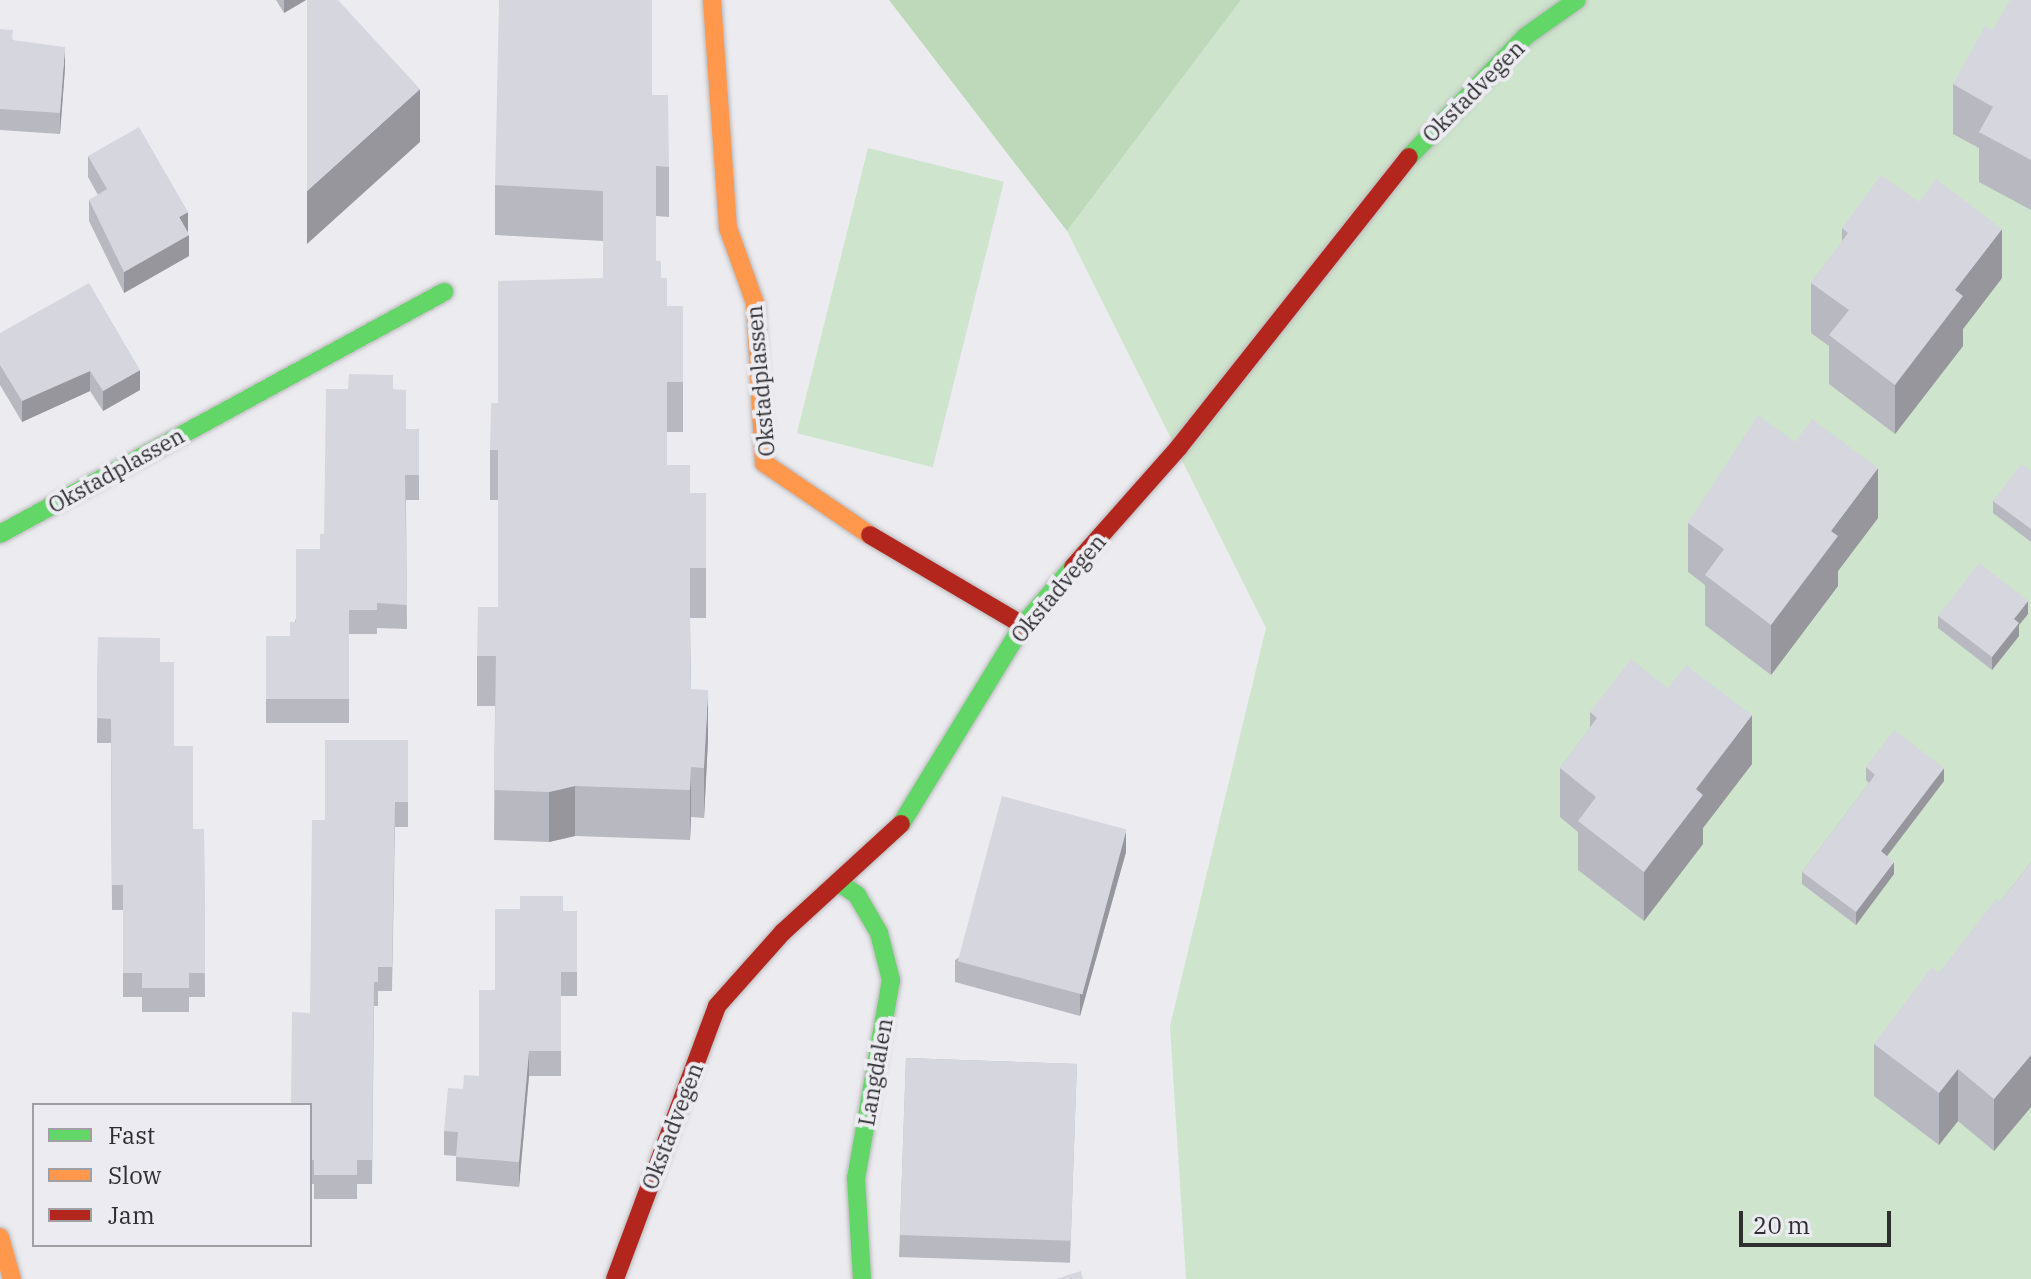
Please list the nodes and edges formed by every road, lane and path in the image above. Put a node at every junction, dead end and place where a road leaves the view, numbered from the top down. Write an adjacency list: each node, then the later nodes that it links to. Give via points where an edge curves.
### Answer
1 (712, 0): 5 (street, Okstadplassen, via 728,228 755,303 764,463 867,533)
2 (1577, 0): 5 (street, Okstadvegen, via 1526,36 1432,128 1179,447)
3 (444, 292): 4 (street, Okstadplassen)
4 (0, 534)
5 (1023, 625): 6 (street, Okstadvegen, via 907,818)
6 (838, 882): 9 (street, Okstadvegen, via 783,932 717,1006); 10 (street, Langdalen, via 857,895 879,933 891,980 856,1178)
7 (0, 1237): 8 (street)
8 (12, 1279)
9 (615, 1279)
10 (862, 1279)

